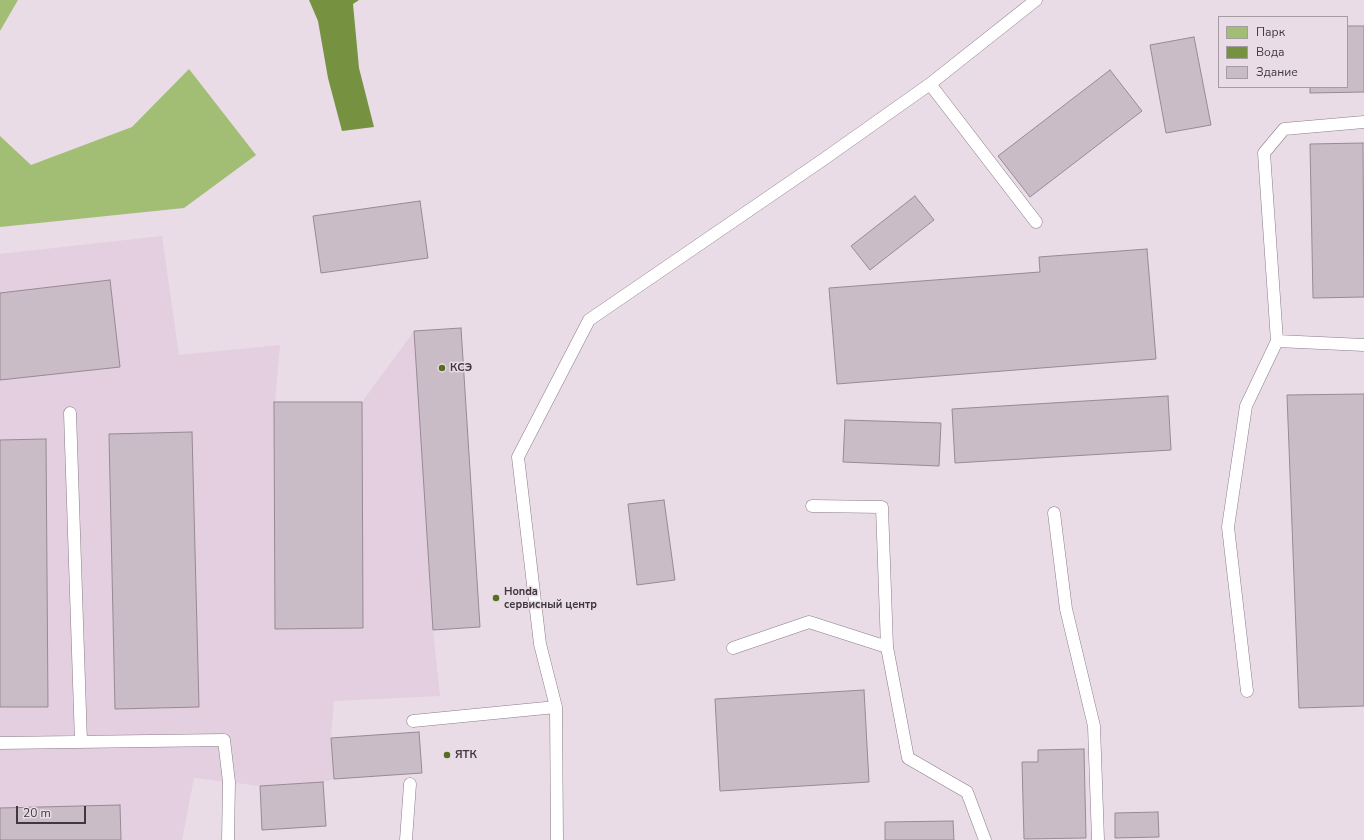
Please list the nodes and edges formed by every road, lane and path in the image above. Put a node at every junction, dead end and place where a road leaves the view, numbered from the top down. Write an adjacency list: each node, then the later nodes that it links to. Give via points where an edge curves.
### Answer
1 (1036, 0): 2 (lane)
2 (930, 84): 4 (lane); 13 (lane, via 589,320 518,457 540,644)
3 (1364, 122): 5 (lane, via 1284,129 1264,152)
4 (1036, 222)
5 (1276, 341): 6 (lane); 12 (lane, via 1246,406 1228,527)
6 (1364, 345)
7 (70, 413): 15 (lane)
8 (812, 506): 10 (lane, via 882,507)
9 (1054, 513): 22 (lane, via 1066,609 1094,726)
10 (887, 647): 11 (lane, via 809,622); 21 (lane, via 908,758 967,792)
11 (733, 648)
12 (1247, 691)
13 (556, 707): 14 (lane); 20 (lane)
14 (413, 721)
15 (81, 742): 16 (lane); 18 (lane, via 224,740 229,782)
16 (0, 743)
17 (410, 784): 19 (lane)
18 (228, 840)
19 (406, 840)
20 (557, 840)
21 (985, 840)
22 (1098, 840)

